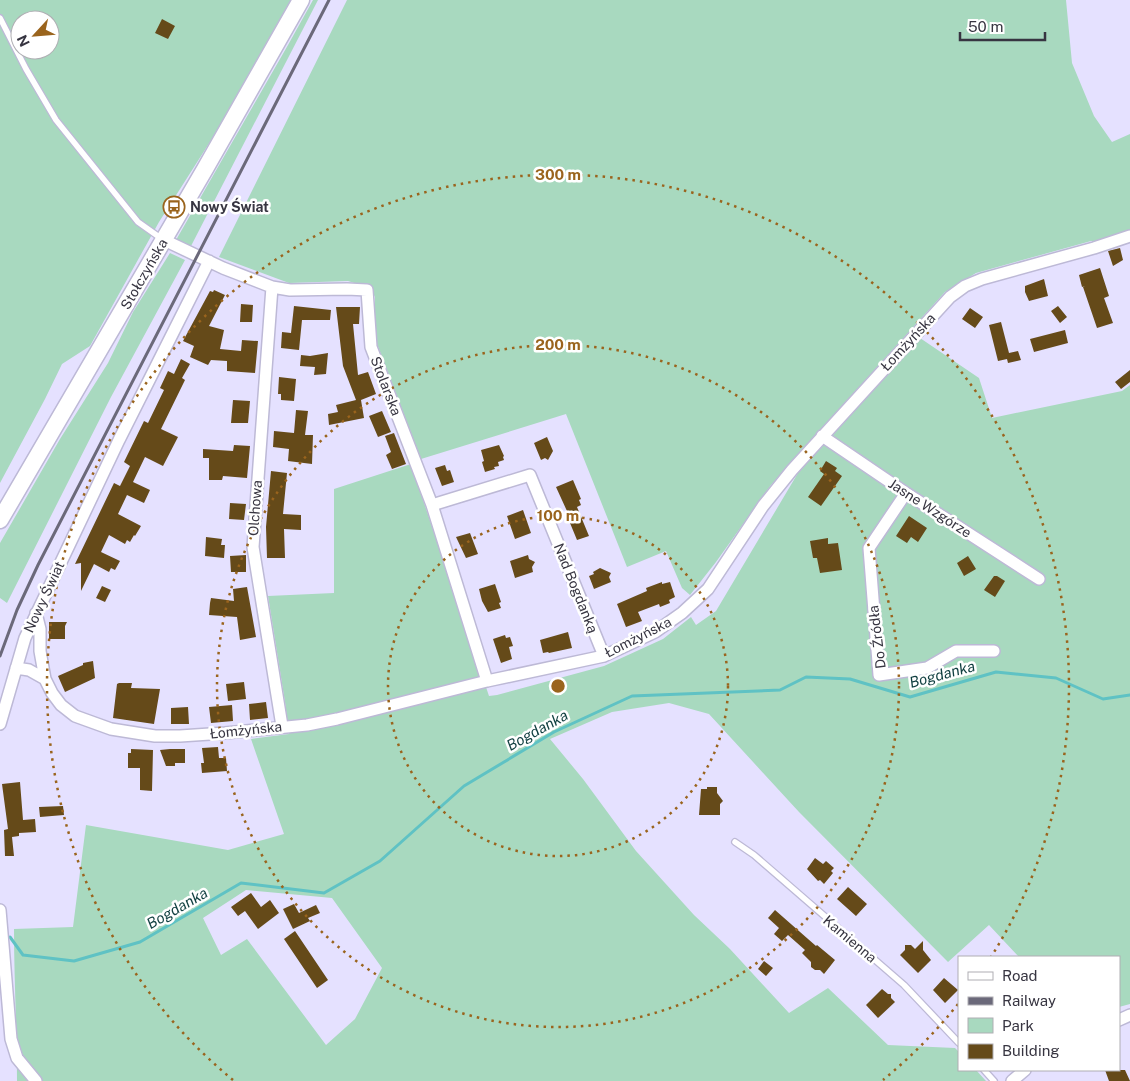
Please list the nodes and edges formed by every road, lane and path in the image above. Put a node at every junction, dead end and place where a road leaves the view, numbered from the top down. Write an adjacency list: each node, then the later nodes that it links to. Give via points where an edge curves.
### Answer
1 (301, 0): 4 (street, Stołczyńska)
2 (0, 18): 4 (lane, via 56,120 138,222)
3 (1130, 236): 7 (street, Łomżyńska, via 966,286 950,297)
4 (164, 240): 5 (street, Stolarska); 10 (street, Stołczyńska)
5 (209, 261): 6 (street, Stolarska); 12 (street, Nowy Świat)
6 (272, 287): 9 (street, Stolarska, via 367,290 370,347); 19 (street, Olchowa, via 252,547)
7 (822, 436): 8 (street, Jasne Wzgórze); 14 (street, Łomżyńska, via 763,506 697,601 655,632)
8 (906, 493): 11 (street, Jasne Wzgórze); 13 (street, Do Źródła, via 869,548 879,675 927,668 956,651)
9 (432, 505): 14 (street, Nad Bogdanką, via 530,475); 17 (street, Stolarska)
10 (0, 520)
11 (1039, 579)
12 (36, 614): 15 (street, Nowy Świat); 16 (street, Łomżyńska)
13 (994, 650)
14 (604, 656): 17 (street, Łomżyńska)
15 (16, 668): 16 (street, via 29,670); 18 (street, Nowy Świat)
16 (46, 679): 19 (street, Łomżyńska, via 61,705 75,716 111,729 155,736 180,736)
17 (487, 681): 19 (street, Łomżyńska, via 337,719)
18 (0, 724)
19 (282, 726)
20 (735, 842): 22 (lane, Kamienna, via 904,985)
21 (0, 910): 25 (street, via 11,1039 17,1058)
22 (958, 1042)
23 (985, 1071): 26 (lane)
24 (1024, 1071): 27 (street)
25 (36, 1081)
26 (994, 1081)
27 (1012, 1081)

